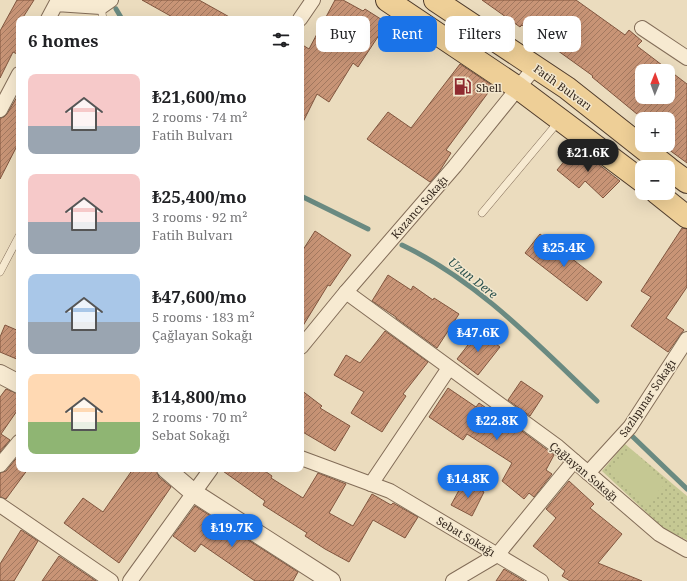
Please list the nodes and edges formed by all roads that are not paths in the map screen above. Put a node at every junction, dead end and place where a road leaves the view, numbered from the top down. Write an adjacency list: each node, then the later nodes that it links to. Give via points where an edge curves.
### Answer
1 (312, 0): 6 (street)
2 (387, 0): 11 (main road)
3 (435, 0): 9 (main road, Fatih Bulvarı)
4 (105, 9): 5 (street, via 56,4)
5 (50, 16)
6 (302, 16)
7 (642, 28): 8 (street)
8 (687, 58)
9 (535, 67): 11 (street, Kazancı Sokağı); 14 (main road, Fatih Bulvarı, via 567,88)
10 (16, 80): 12 (street)
11 (518, 88): 13 (main road); 23 (street, Kazancı Sokağı, via 455,166)
12 (0, 110)
13 (560, 119): 16 (main road); 19 (lane)
14 (659, 160)
15 (675, 173): 17 (main road, Fatih Bulvarı)
16 (635, 177)
17 (687, 182)
18 (666, 200): 20 (main road)
19 (482, 213)
20 (687, 217)
21 (16, 242): 22 (lane)
22 (0, 272)
23 (346, 292): 25 (street, Kazancı Sokağı); 26 (street, Çağlayan Sokağı)
24 (687, 339): 35 (street, Sazlıpınar Sokağı, via 630,427)
25 (304, 343)
26 (449, 368): 31 (street, Çağlayan Sokağı); 36 (street)
27 (0, 374): 28 (street)
28 (16, 382)
29 (16, 446): 32 (street)
30 (304, 459): 36 (street, Sebat Sokağı)
31 (574, 461): 35 (street, Çağlayan Sokağı); 40 (street)
32 (0, 465)
33 (170, 472): 37 (street)
34 (209, 472): 37 (street)
35 (588, 473): 39 (street, Çağlayan Sokağı, via 659,534)
36 (370, 484): 40 (street, Sebat Sokağı, via 390,491)
37 (194, 493): 42 (street); 43 (street)
38 (0, 505): 41 (street)
39 (687, 550)
40 (497, 555): 44 (street); 45 (street, Sebat Sokağı)
41 (111, 581)
42 (130, 581)
43 (331, 581)
44 (452, 581)
45 (541, 581)

